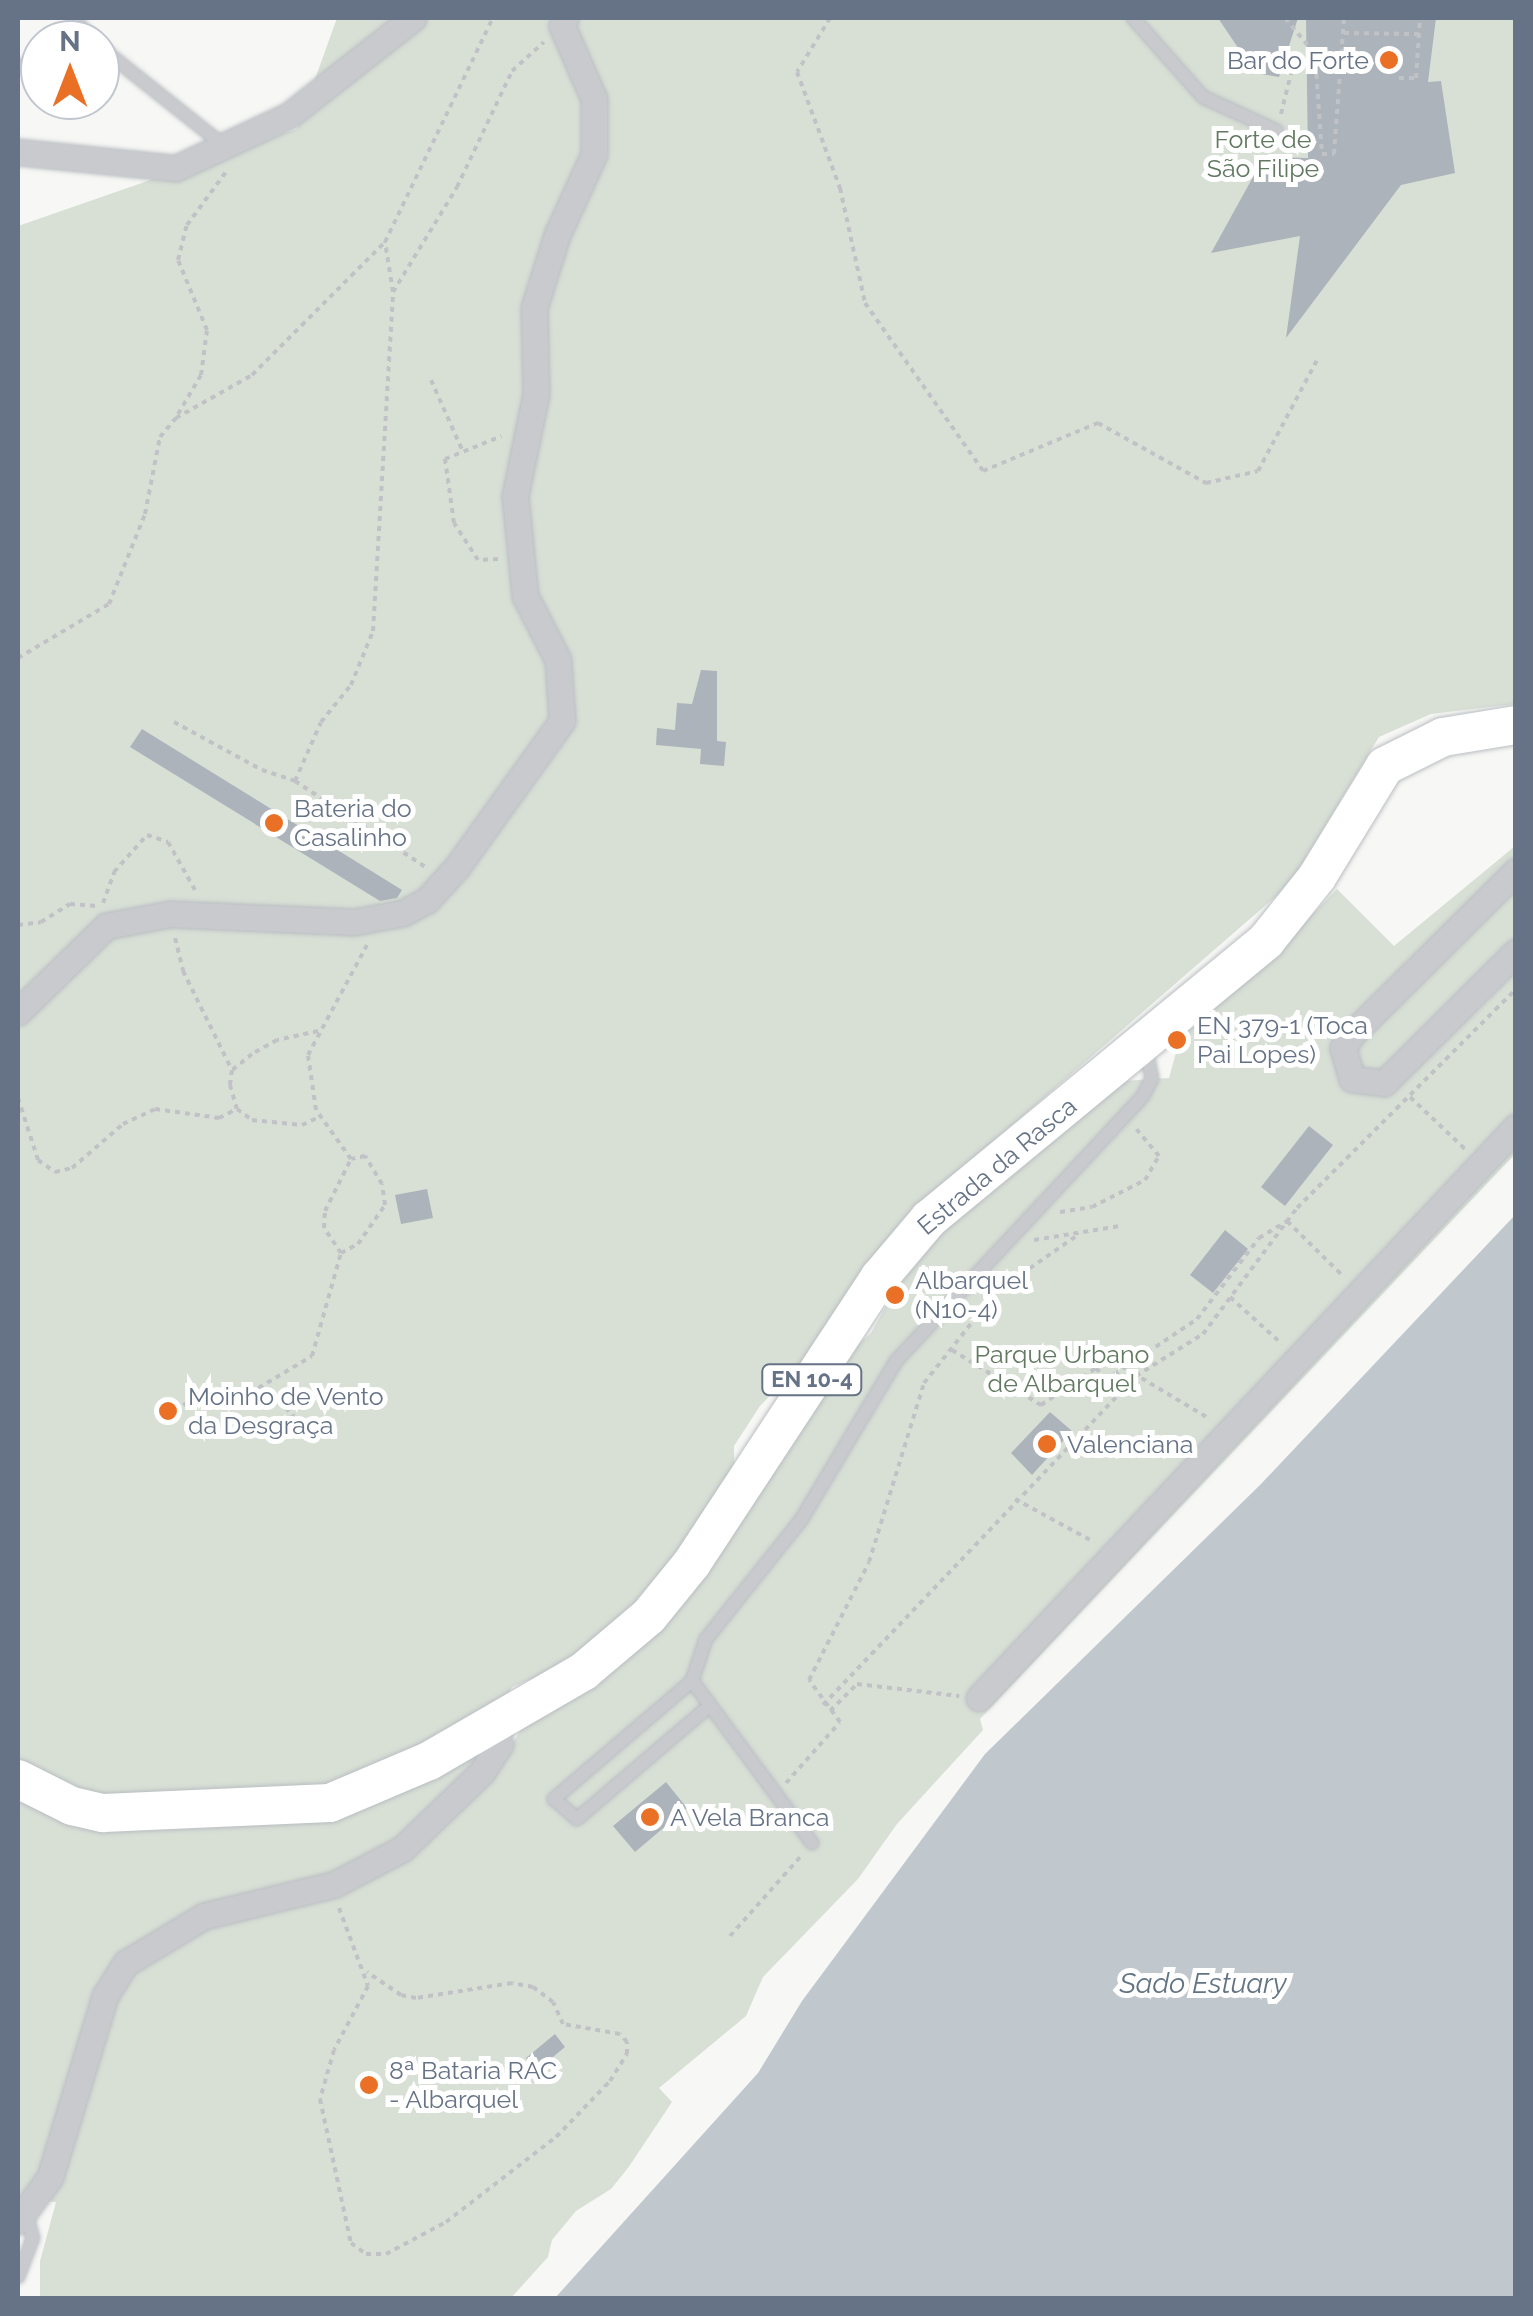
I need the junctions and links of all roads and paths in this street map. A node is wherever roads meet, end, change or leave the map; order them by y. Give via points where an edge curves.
1 (413, 18) edge
2 (493, 18) edge
3 (830, 18) edge
4 (1133, 18) edge
5 (1285, 18) edge
6 (1344, 18) edge
7 (1420, 18) edge
8 (564, 22) edge
9 (1343, 32) junction
10 (1419, 34) junction
11 (120, 63) edge
12 (1293, 65) dead end
13 (1399, 78) dead end
14 (1277, 131) joint
15 (255, 132) junction
16 (222, 144) junction
17 (18, 152) edge
18 (385, 242) junction
19 (393, 292) junction
20 (1318, 358) dead end
21 (431, 380) dead end
22 (176, 418) junction
23 (530, 424) junction
24 (463, 452) junction
25 (519, 558) junction
26 (18, 658) edge
27 (174, 722) dead end
28 (1516, 725) edge
29 (296, 781) junction
30 (430, 871) dead end
31 (1516, 872) edge
32 (204, 913) junction
33 (170, 914) junction
34 (104, 916) junction
35 (382, 918) junction
36 (18, 925) edge
37 (1516, 952) edge
38 (1516, 990) edge
39 (18, 1012) edge
40 (318, 1031) junction
41 (1144, 1044) junction
42 (232, 1070) junction
43 (1410, 1097) junction
44 (18, 1098) edge
45 (236, 1109) junction
46 (1124, 1115) junction
47 (321, 1116) junction
48 (1516, 1127) edge
49 (351, 1158) junction
50 (1481, 1164) junction
51 (1026, 1218) junction
52 (1287, 1221) junction
53 (1120, 1226) dead end
54 (1075, 1237) junction
55 (1004, 1242) junction
56 (342, 1253) junction
57 (1361, 1294) junction
58 (1230, 1297) junction
59 (952, 1350) junction
60 (1298, 1358) junction
61 (1136, 1376) junction
62 (1106, 1380) junction
63 (250, 1393) junction
64 (183, 1404) dead end
65 (263, 1428) dead end
66 (1231, 1431) junction
67 (1015, 1500) junction
68 (1119, 1554) junction
69 (692, 1681) junction
70 (978, 1698) joint
71 (823, 1705) junction
72 (707, 1708) junction
73 (829, 1712) junction
74 (495, 1726) junction
75 (18, 1778) edge
76 (776, 1794) junction
77 (812, 1843) joint
78 (335, 1884) junction
79 (730, 1936) dead end
80 (367, 1972) junction
81 (22, 2217) edge
82 (18, 2277) edge

1 - 15 street via 330,89
2 - 18 path
3 - 20 path via 797,72 840,188 864,303 982,471 1098,423 1206,484 1258,470
4 - 14 lane via 1203,97
5 - 9 path via 1316,54 1322,154 1334,154
6 - 9 path
7 - 10 path
8 - 19 path via 512,71 457,187
8 - 23 street via 594,98 594,154 557,235 534,308
9 - 10 path
10 - 13 path via 1416,78
11 - 16 lane
12 - 14 path
15 - 16 street
15 - 22 path via 187,225 178,260 208,330 201,374
16 - 17 street via 176,168
18 - 19 path
18 - 22 path via 252,374
19 - 29 path via 373,631 352,685 321,722
21 - 24 path
22 - 26 path via 160,437 145,514 108,604
23 - 24 path
23 - 25 street via 514,496
24 - 25 path via 445,459 454,523 478,560
25 - 35 street via 525,596 558,660 562,721 426,900
27 - 29 path
28 - 41 main road, Estrada da Rasca / EN 10-4 via 1443,736 1385,766 1288,917
29 - 30 path
31 - 37 street via 1352,1034 1343,1048 1352,1079 1384,1083
32 - 33 street
32 - 34 path via 168,842 158,835 134,845
32 - 35 street
33 - 34 street
33 - 42 path via 183,971
34 - 36 path via 70,904 41,922
34 - 39 street
35 - 40 path
38 - 43 path
40 - 42 path via 277,1040
40 - 47 path via 308,1056
41 - 46 lane via 1152,1078
41 - 74 main road, Estrada da Rasca / EN 10-4 via 910,1240 710,1538 648,1616 584,1671
42 - 45 path
43 - 50 path
43 - 52 path
44 - 45 path via 21,1125 38,1160 55,1172 72,1168 123,1124 155,1109 219,1118
45 - 47 path via 266,1124 302,1125
46 - 51 lane
46 - 51 path via 1159,1156 1145,1180 1092,1207
47 - 49 path
48 - 50 street
49 - 56 path via 325,1211 324,1228
49 - 56 path via 366,1156 382,1184 384,1205 358,1244
50 - 57 street
51 - 55 lane
52 - 57 path
52 - 58 path
52 - 62 path via 1259,1238 1197,1319
53 - 54 path
54 - 55 path
54 - 59 path via 997,1291
55 - 69 lane via 877,1386 801,1520 716,1623
56 - 63 path via 312,1356
57 - 60 street
58 - 60 path
58 - 61 path via 1203,1334
59 - 62 path via 1040,1405 1096,1368
59 - 71 path via 924,1383 869,1562 808,1680
60 - 66 street
61 - 62 path via 1112,1387
61 - 66 path
61 - 67 path
63 - 64 path via 226,1390
63 - 65 path via 252,1400 278,1402 294,1416
66 - 68 street
67 - 68 path
67 - 71 path
68 - 70 street
69 - 72 lane
69 - 72 lane via 554,1799 577,1820
70 - 73 path via 857,1684
71 - 73 path
72 - 76 lane
73 - 76 path via 840,1722
74 - 75 main road, EN 10-4 via 330,1803 104,1812 61,1802
74 - 78 street via 500,1744 488,1764 435,1821 402,1849
76 - 77 lane
77 - 79 path
78 - 80 path via 345,1934
78 - 81 street via 204,1916 126,1963 106,1996 50,2178
80 - 80 path via 362,2005 334,2050 320,2099 351,2243 366,2254 386,2254 446,2222 556,2137 610,2081 627,2042 620,2034 563,2024 553,2002 532,1987 416,1998
81 - 82 lane via 34,2238

